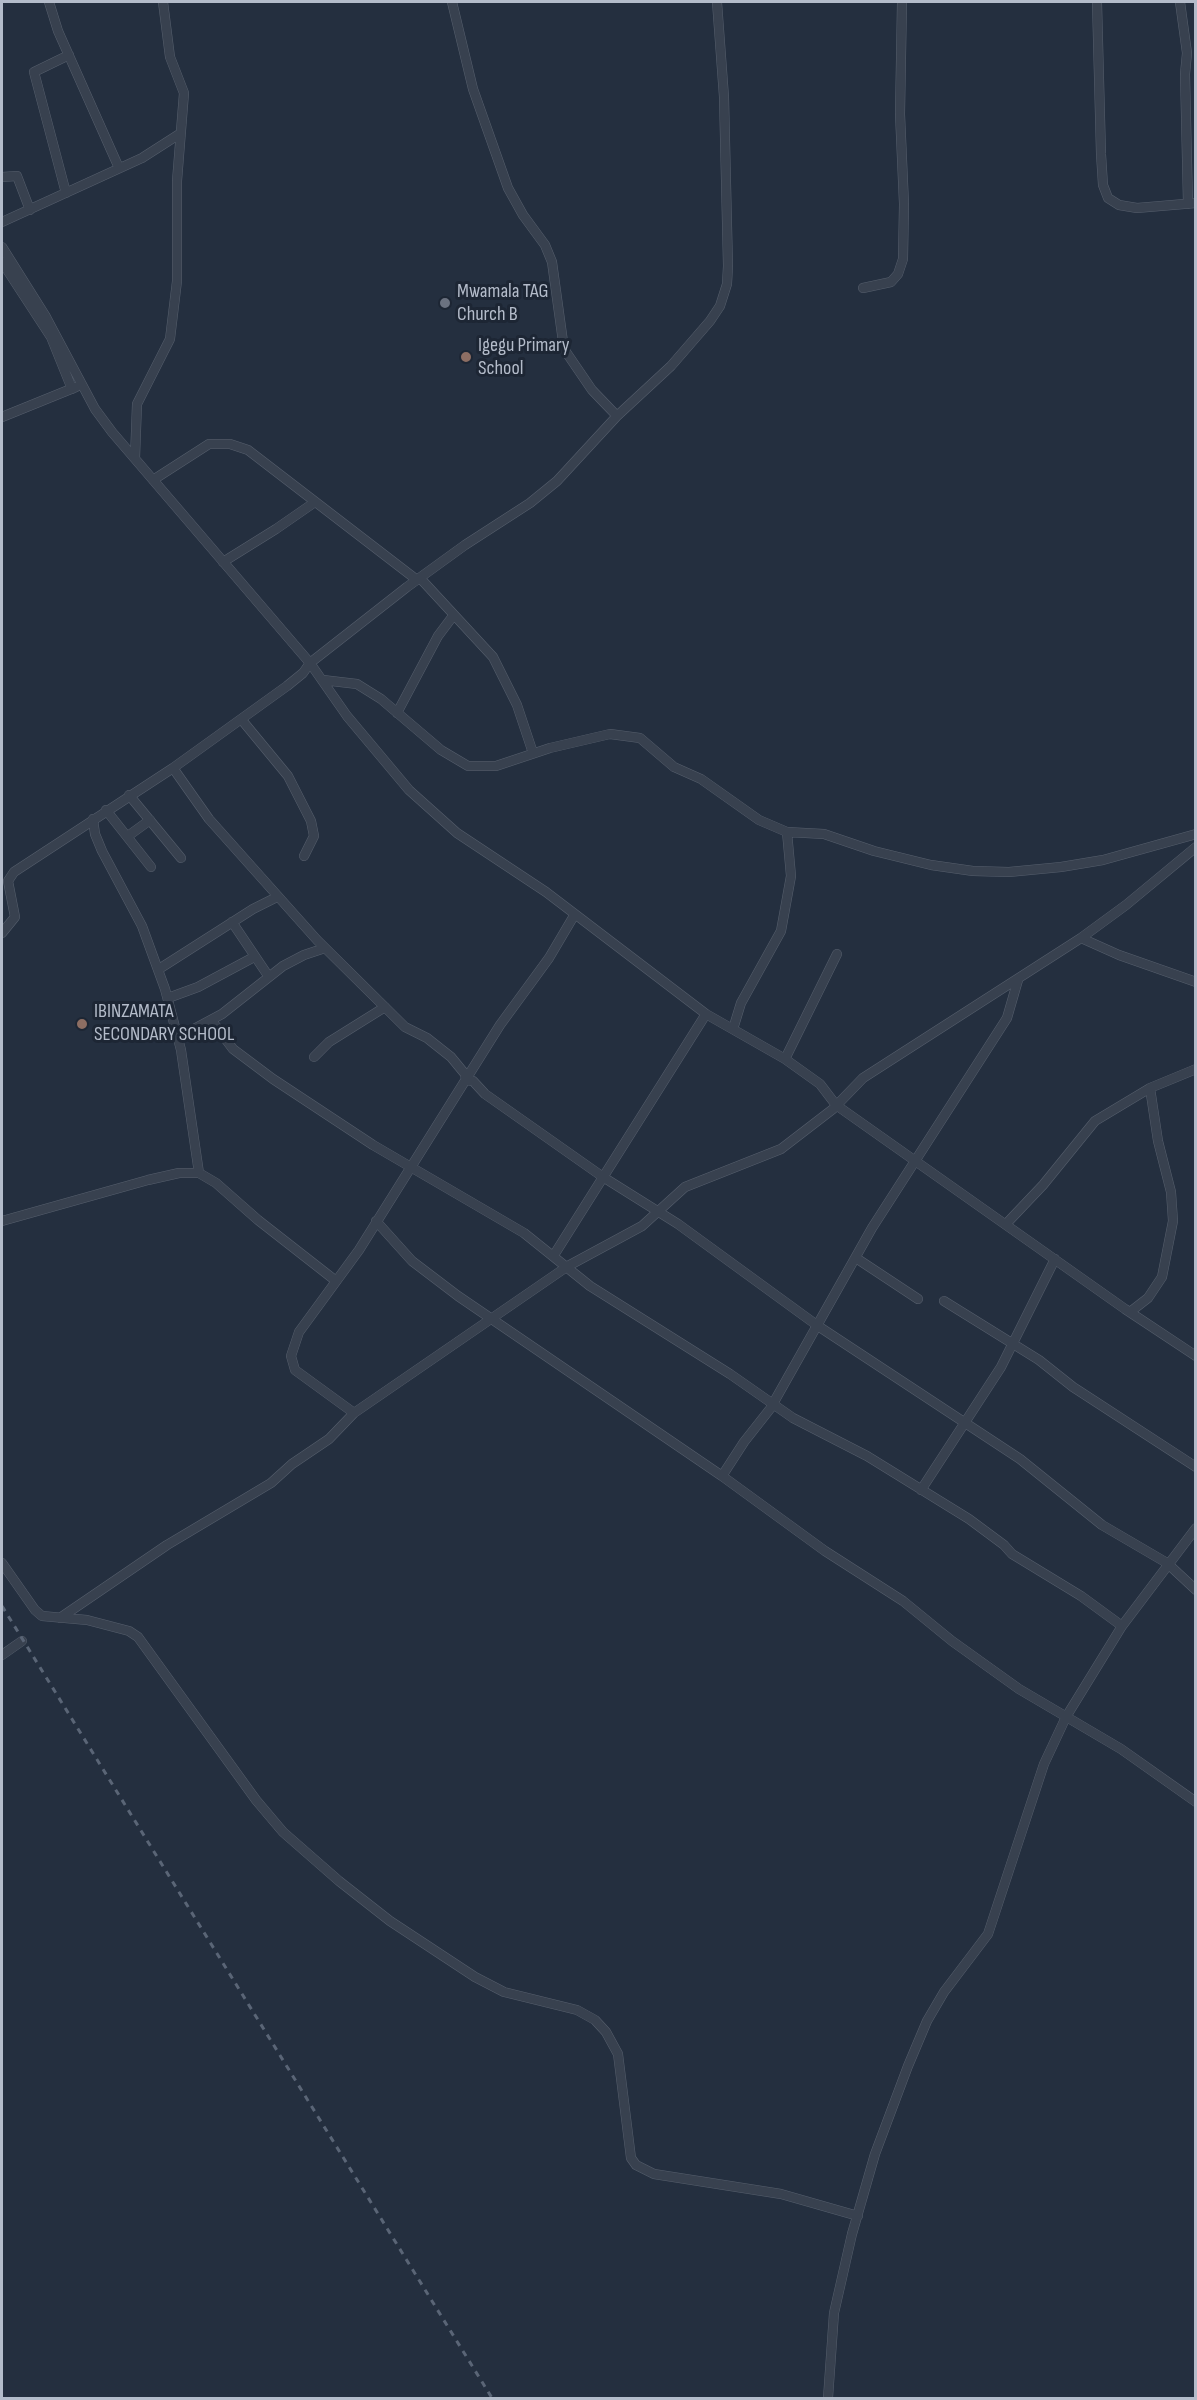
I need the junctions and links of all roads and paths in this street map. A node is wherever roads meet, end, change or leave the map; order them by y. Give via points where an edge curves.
1 (49, 2) edge
2 (163, 2) edge
3 (452, 2) edge
4 (717, 2) edge
5 (902, 2) edge
6 (1097, 2) edge
7 (1180, 2) edge
8 (69, 55) junction
9 (1185, 74) junction
10 (1196, 74) edge
11 (181, 133) junction
12 (119, 168) junction
13 (2, 177) edge
14 (66, 193) junction
15 (1192, 204) edge
16 (30, 210) junction
17 (2, 222) edge
18 (2, 247) edge
19 (2, 262) edge
20 (863, 288) dead end
21 (76, 387) junction
22 (4, 415) edge
23 (616, 416) junction
24 (135, 458) junction
25 (153, 480) junction
26 (315, 502) junction
27 (222, 562) junction
28 (418, 579) junction
29 (453, 616) junction
30 (310, 663) junction
31 (323, 680) junction
32 (397, 712) junction
33 (241, 718) junction
34 (533, 753) junction
35 (173, 768) junction
36 (129, 795) junction
37 (106, 810) junction
38 (93, 819) junction
39 (150, 820) junction
40 (787, 832) junction
41 (1196, 834) edge
42 (128, 836) junction
43 (1196, 847) edge
44 (304, 856) dead end
45 (181, 858) dead end
46 (150, 867) dead end
47 (5, 877) edge
48 (277, 897) junction
49 (575, 914) junction
50 (232, 922) junction
51 (2, 933) edge
52 (1082, 938) junction
53 (325, 948) junction
54 (837, 954) dead end
55 (254, 957) junction
56 (159, 969) junction
57 (268, 977) junction
58 (1018, 980) junction
59 (1196, 982) edge
60 (168, 998) junction
61 (385, 1007) junction
62 (706, 1014) junction
63 (212, 1021) junction
64 (733, 1029) junction
65 (179, 1037) junction
66 (314, 1057) dead end
67 (785, 1059) junction
68 (1196, 1069) edge
69 (466, 1080) junction
70 (1150, 1088) junction
71 (836, 1105) junction
72 (915, 1160) junction
73 (410, 1166) junction
74 (199, 1173) junction
75 (603, 1177) junction
76 (657, 1211) junction
77 (2, 1221) edge
78 (376, 1221) junction
79 (1006, 1224) junction
80 (554, 1255) junction
81 (856, 1258) junction
82 (1055, 1259) junction
83 (568, 1266) junction
84 (336, 1281) junction
85 (918, 1299) dead end
86 (944, 1301) dead end
87 (1130, 1312) junction
88 (493, 1319) junction
89 (818, 1326) junction
90 (1012, 1345) junction
91 (1196, 1356) edge
92 (773, 1403) junction
93 (354, 1413) junction
94 (965, 1421) junction
95 (1196, 1467) edge
96 (722, 1476) junction
97 (921, 1490) junction
98 (1196, 1528) edge
99 (2, 1563) edge
100 (1167, 1563) junction
101 (1196, 1590) edge
102 (60, 1618) junction
103 (1122, 1626) junction
104 (22, 1641) dead end
105 (2, 1655) edge
106 (1066, 1717) junction
107 (1196, 1802) edge
108 (858, 2216) junction
109 (828, 2398) edge

1 - 8 street
2 - 11 street via 170,57 184,93
3 - 23 street via 473,89 508,188 552,262 564,349 592,390
4 - 23 street via 725,125 727,284 720,306 689,346
5 - 20 street via 903,259 891,282
6 - 15 street via 1101,154 1108,198 1119,205 1137,208
7 - 9 street via 1187,53
8 - 12 street
8 - 14 street via 34,72
9 - 10 street
9 - 15 street
11 - 12 street
11 - 24 street via 174,316 166,350 137,404
12 - 14 street
13 - 16 street via 17,176
14 - 16 street
16 - 17 street
18 - 21 street via 46,317
19 - 21 street via 51,337
21 - 22 street
21 - 24 street
23 - 28 street via 538,497
24 - 25 street
25 - 26 street via 205,446 230,444 248,450
25 - 27 street
26 - 27 street
26 - 28 street
27 - 30 street
28 - 29 street
28 - 30 street
29 - 32 street
29 - 34 street via 493,657 517,705
30 - 31 street
30 - 33 street via 287,686
31 - 32 street via 357,684
31 - 49 street via 368,743 409,790 457,833
32 - 34 street via 441,750 468,766 496,766
33 - 35 street
33 - 44 street via 288,776 311,821 314,837
34 - 40 street via 610,734 640,738 674,767 701,779 759,820
35 - 36 street
35 - 48 street via 209,819
36 - 37 street
36 - 39 street
37 - 38 street
37 - 42 street
38 - 47 street
38 - 56 street via 102,851 142,926
39 - 42 street
39 - 45 street
40 - 41 street via 833,836 874,851 973,872 1009,872 1103,860
40 - 64 street via 791,876 781,931 741,1003
42 - 46 street
43 - 52 street
47 - 51 street via 15,917
48 - 50 street
48 - 53 street
49 - 62 street
49 - 69 street
50 - 55 street
50 - 56 street
52 - 58 street
52 - 59 street
53 - 57 street via 304,955
53 - 61 street
54 - 67 street
55 - 57 street
55 - 60 street
56 - 60 street
57 - 63 street
58 - 71 street via 894,1056 863,1078
58 - 72 street via 1006,1018
60 - 65 street
61 - 66 street via 329,1042
61 - 69 street via 405,1027 451,1057
62 - 64 street
62 - 75 street
63 - 65 street
63 - 73 street via 243,1058
64 - 67 street
65 - 74 street
67 - 71 street via 820,1084
68 - 70 street
69 - 73 street
69 - 75 street via 473,1081 493,1100
70 - 79 street via 1095,1121
70 - 87 street via 1173,1221 1162,1277 1148,1298
71 - 72 street
71 - 76 street via 781,1149 685,1187
72 - 79 street
72 - 81 street
73 - 78 street
73 - 80 street
74 - 77 street via 148,1179
74 - 84 street
75 - 76 street
75 - 80 street
76 - 83 street via 642,1226
76 - 89 street
78 - 84 street
78 - 88 street via 412,1261
79 - 82 street
80 - 83 street
81 - 85 street
81 - 89 street
82 - 87 street
82 - 90 street
83 - 88 street
83 - 92 street via 590,1286
84 - 93 street via 299,1332 291,1356 295,1370
86 - 90 street
87 - 91 street
88 - 93 street
88 - 96 street
89 - 92 street
89 - 94 street
90 - 94 street
90 - 95 street
92 - 96 street
92 - 97 street
93 - 102 street via 329,1440 271,1483 167,1545
94 - 97 street
94 - 100 street via 1102,1525
96 - 106 street via 825,1551 903,1601 977,1660
97 - 103 street
98 - 100 street
99 - 102 street via 35,1610 45,1617
100 - 101 street
100 - 103 street
102 - 108 street via 87,1620 138,1637 256,1800 284,1832 390,1921 504,1992 577,2010 595,2020 618,2054 631,2158 644,2171 781,2194
103 - 106 street
104 - 105 street
106 - 107 street via 1121,1749
106 - 108 street via 1044,1764 988,1934 955,1975 927,2021 890,2114
108 - 109 street via 834,2313

